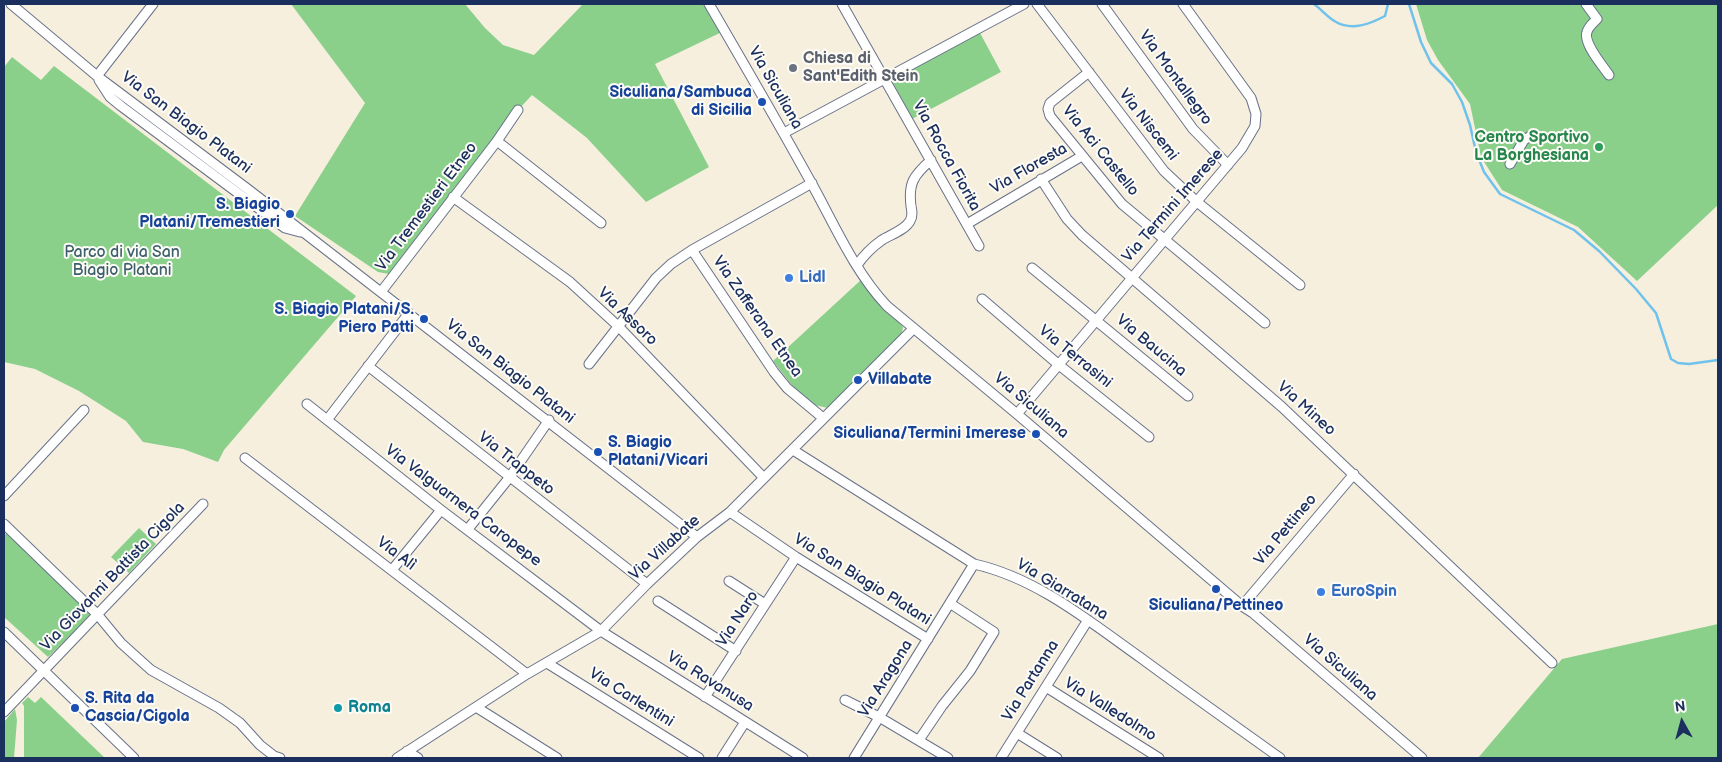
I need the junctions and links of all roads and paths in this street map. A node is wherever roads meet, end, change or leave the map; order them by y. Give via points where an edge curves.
1 (11, 4) edge
2 (153, 4) edge
3 (709, 4) edge
4 (842, 4) edge
5 (1024, 4) edge
6 (1038, 4) edge
7 (1102, 4) edge
8 (1182, 4) edge
9 (1586, 4) edge
10 (1089, 72) junction
11 (1609, 75) dead end
12 (97, 76) junction
13 (885, 77) junction
14 (121, 93) junction
15 (115, 101) junction
16 (518, 110) dead end
17 (784, 133) junction
18 (1534, 134) dead end
19 (497, 141) junction
20 (1082, 156) junction
21 (931, 160) junction
22 (1510, 164) dead end
23 (1228, 165) junction
24 (1041, 179) junction
25 (812, 183) junction
26 (453, 197) junction
27 (1198, 202) junction
28 (601, 222) dead end
29 (967, 224) junction
30 (303, 232) junction
31 (1163, 240) junction
32 (979, 246) dead end
33 (692, 250) junction
34 (857, 265) junction
35 (1032, 268) dead end
36 (1130, 278) junction
37 (1300, 285) dead end
38 (381, 292) junction
39 (982, 299) dead end
40 (409, 313) junction
41 (1096, 319) junction
42 (1265, 323) dead end
43 (618, 326) junction
44 (913, 329) junction
45 (589, 364) dead end
46 (1059, 365) junction
47 (368, 366) junction
48 (1188, 396) dead end
49 (307, 404) dead end
50 (84, 410) dead end
51 (1017, 414) junction
52 (823, 418) junction
53 (327, 420) junction
54 (549, 420) junction
55 (1150, 437) dead end
56 (793, 450) junction
57 (245, 458) dead end
58 (1354, 474) junction
59 (509, 478) junction
60 (764, 478) junction
61 (4, 496) edge
62 (203, 504) dead end
63 (441, 510) junction
64 (730, 512) junction
65 (4, 524) edge
66 (468, 529) junction
67 (697, 537) junction
68 (796, 557) junction
69 (974, 564) junction
70 (392, 570) junction
71 (729, 581) dead end
72 (647, 584) junction
73 (658, 601) dead end
74 (765, 604) junction
75 (951, 604) junction
76 (1242, 606) junction
77 (97, 614) junction
78 (1088, 620) junction
79 (601, 631) junction
80 (4, 632) edge
81 (928, 639) junction
82 (736, 651) junction
83 (547, 662) junction
84 (1552, 663) dead end
85 (44, 671) junction
86 (528, 674) junction
87 (1046, 687) junction
88 (706, 697) junction
89 (845, 700) dead end
90 (476, 707) junction
91 (4, 712) edge
92 (879, 718) junction
93 (745, 722) junction
94 (1017, 732) junction
95 (919, 740) junction
96 (406, 751) junction
97 (1417, 757) edge
98 (134, 758) edge
99 (280, 758) edge
100 (397, 758) edge
101 (418, 758) edge
102 (557, 758) edge
103 (698, 758) edge
104 (722, 758) edge
105 (803, 758) edge
106 (854, 758) edge
107 (948, 758) edge
108 (1001, 758) edge
109 (1057, 758) edge
110 (1159, 758) edge
111 (1280, 758) edge

1 - 12 street, Via San Biagio Platani
2 - 12 street
3 - 17 street, Via Siculiana
4 - 13 street, Via Rocca Fiorita
5 - 13 street
6 - 10 street, Via Niscemi
7 - 23 street, Via Montallegro via 1196,133
8 - 23 street, Via Termini Imerese via 1255,108 1254,130
9 - 11 street via 1597,19 1589,27 1586,39
10 - 20 street, Via Aci Castello via 1052,102 1048,109
10 - 27 street, Via Niscemi via 1162,168
12 - 14 street, Via San Biagio Platani
12 - 15 street, Via San Biagio Platani
13 - 17 street
13 - 21 street, Via Rocca Fiorita
14 - 15 street
14 - 30 street, Via San Biagio Platani
15 - 30 street, Via San Biagio Platani via 285,228
16 - 19 street, Via Tremestieri Etneo
17 - 25 street, Via Siculiana
18 - 22 street via 1524,140
19 - 26 street, Via Tremestieri Etneo
19 - 28 street, Via Tremestieri Etneo
20 - 24 street, Via Floresta
20 - 31 street, Via Aci Castello via 1122,204
21 - 29 street, Via Rocca Fiorita
21 - 34 street via 912,181 911,220 875,245
23 - 27 street, Via Termini Imerese
24 - 29 street, Via Floresta
24 - 36 street, Via Mineo via 1074,227
25 - 33 street
25 - 34 street, Via Siculiana
26 - 38 street, Via Tremestieri Etneo
26 - 43 street, Via Assoro via 570,282
27 - 31 street, Via Termini Imerese
27 - 37 street, Via Niscemi
29 - 32 street, Via Rocca Fiorita
30 - 38 street, Via San Biagio Platani
31 - 36 street, Via Termini Imerese
31 - 42 street, Via Aci Castello
33 - 43 street via 656,278
33 - 52 street, Via Zafferana Etnea via 774,372 787,388
34 - 44 street, Via Siculiana via 884,302
35 - 41 street, Via Baucina
36 - 41 street, Via Termini Imerese
36 - 58 street, Via Mineo via 1282,407
38 - 40 street, Via San Biagio Platani
39 - 46 street, Via Terrasini
40 - 47 street
40 - 54 street, Via San Biagio Platani
41 - 46 street, Via Termini Imerese
41 - 48 street, Via Baucina
43 - 45 street
43 - 60 street, Via Assoro
44 - 51 street, Via Siculiana
44 - 52 street, Via Villabate
46 - 51 street, Via Termini Imerese
46 - 55 street, Via Terrasini
47 - 53 street
47 - 59 street, Via Trappeto
49 - 53 street, Via Valguarnera Caropepe
50 - 61 street
51 - 76 street, Via Siculiana
52 - 56 street, Via Villabate
53 - 63 street, Via Valguarnera Caropepe
54 - 59 street
54 - 67 street, Via San Biagio Platani
56 - 60 street, Via Villabate
56 - 69 street, Via Giarratana
57 - 70 street, Via Alì
58 - 76 street, Via Pettineo
58 - 84 street, Via Mineo
59 - 66 street
59 - 72 street, Via Trappeto
60 - 64 street, Via Villabate
62 - 77 street, Via Giovanni Battista Cigola
63 - 66 street, Via Valguarnera Caropepe
63 - 70 street
64 - 67 street, Via Villabate
64 - 68 street, Via San Biagio Platani
65 - 77 street
66 - 79 street, Via Valguarnera Caropepe
67 - 72 street, Via Villabate
68 - 74 street, Via Naro
68 - 81 street, Via San Biagio Platani
69 - 75 street, Via Aragona
69 - 78 street, Via Giarratana via 1030,585
70 - 86 street, Via Alì
71 - 74 street
72 - 79 street, Via Villabate
73 - 82 street
74 - 82 street, Via Naro
75 - 81 street, Via Aragona
75 - 95 street via 994,632 970,671
76 - 97 street, Via Siculiana
77 - 85 street, Via Giovanni Battista Cigola
77 - 99 street via 120,643 151,670 219,708 240,723 260,745
78 - 87 street, Via Partanna
78 - 111 street, Via Giarratana
79 - 83 street, Via Villabate
79 - 88 street, Via Ravanusa
80 - 85 street
81 - 92 street, Via Aragona
82 - 88 street, Via Naro
83 - 86 street, Via Villabate
83 - 103 street, Via Carlentini
85 - 91 street, Via Giovanni Battista Cigola
85 - 98 street
86 - 90 street, Via Villabate
87 - 94 street, Via Partanna
87 - 110 street, Via Valledolmo
88 - 93 street, Via Ravanusa
89 - 92 street
90 - 96 street, Via Villabate
90 - 102 street
92 - 95 street
92 - 106 street, Via Aragona
93 - 104 street
93 - 105 street, Via Ravanusa
94 - 108 street, Via Partanna
94 - 109 street
95 - 107 street
96 - 100 street, Via Villabate
96 - 101 street

